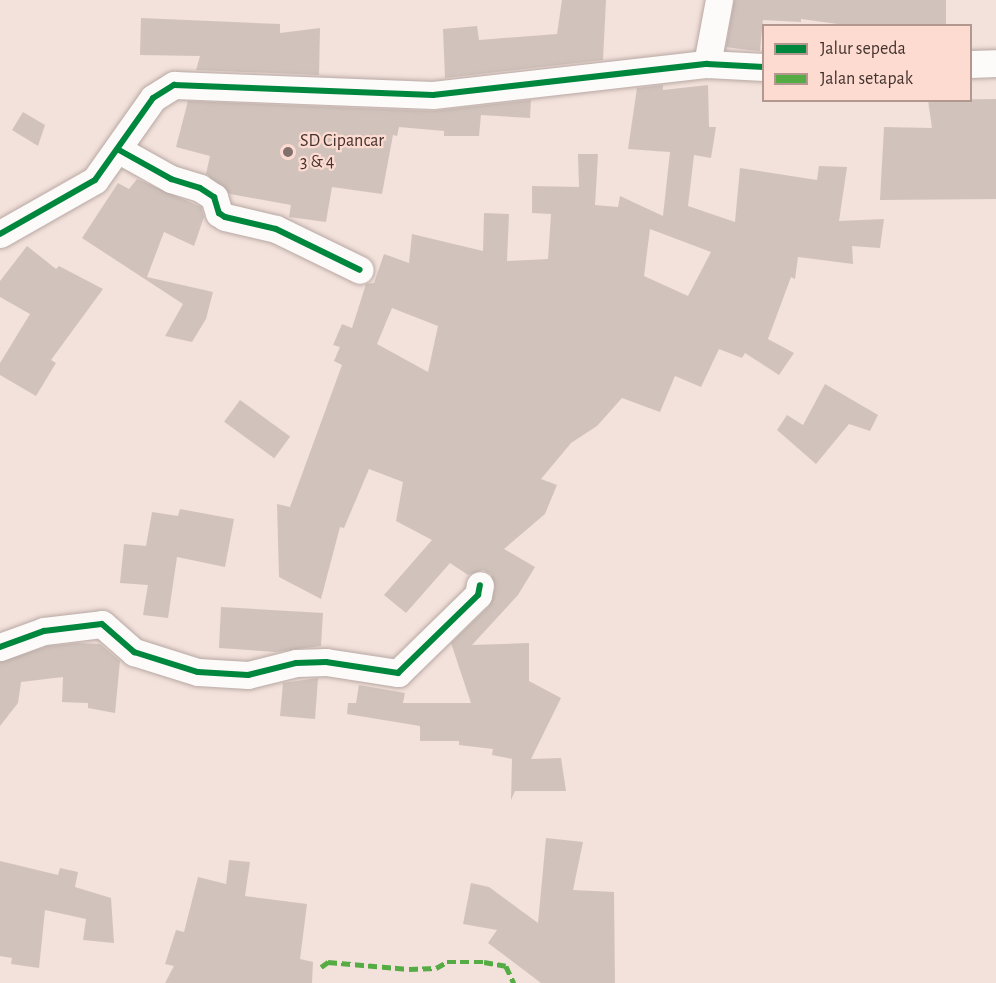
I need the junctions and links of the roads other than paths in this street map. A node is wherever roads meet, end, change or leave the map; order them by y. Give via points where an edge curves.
1 (718, 0) edge
2 (996, 63) edge
3 (707, 64) junction
4 (972, 64) edge
5 (762, 67) edge
6 (119, 150) junction
7 (0, 234) edge
8 (360, 270) dead end
9 (480, 585) dead end
10 (0, 647) edge

1 - 3 street
2 - 4 street
3 - 5 street
3 - 6 street via 433,95 174,85 153,99
6 - 7 street via 95,180
6 - 8 street via 171,179 200,188 214,197 219,213 225,217 276,229
9 - 10 street via 478,595 398,673 326,662 297,663 248,675 198,672 134,652 102,624 53,629

